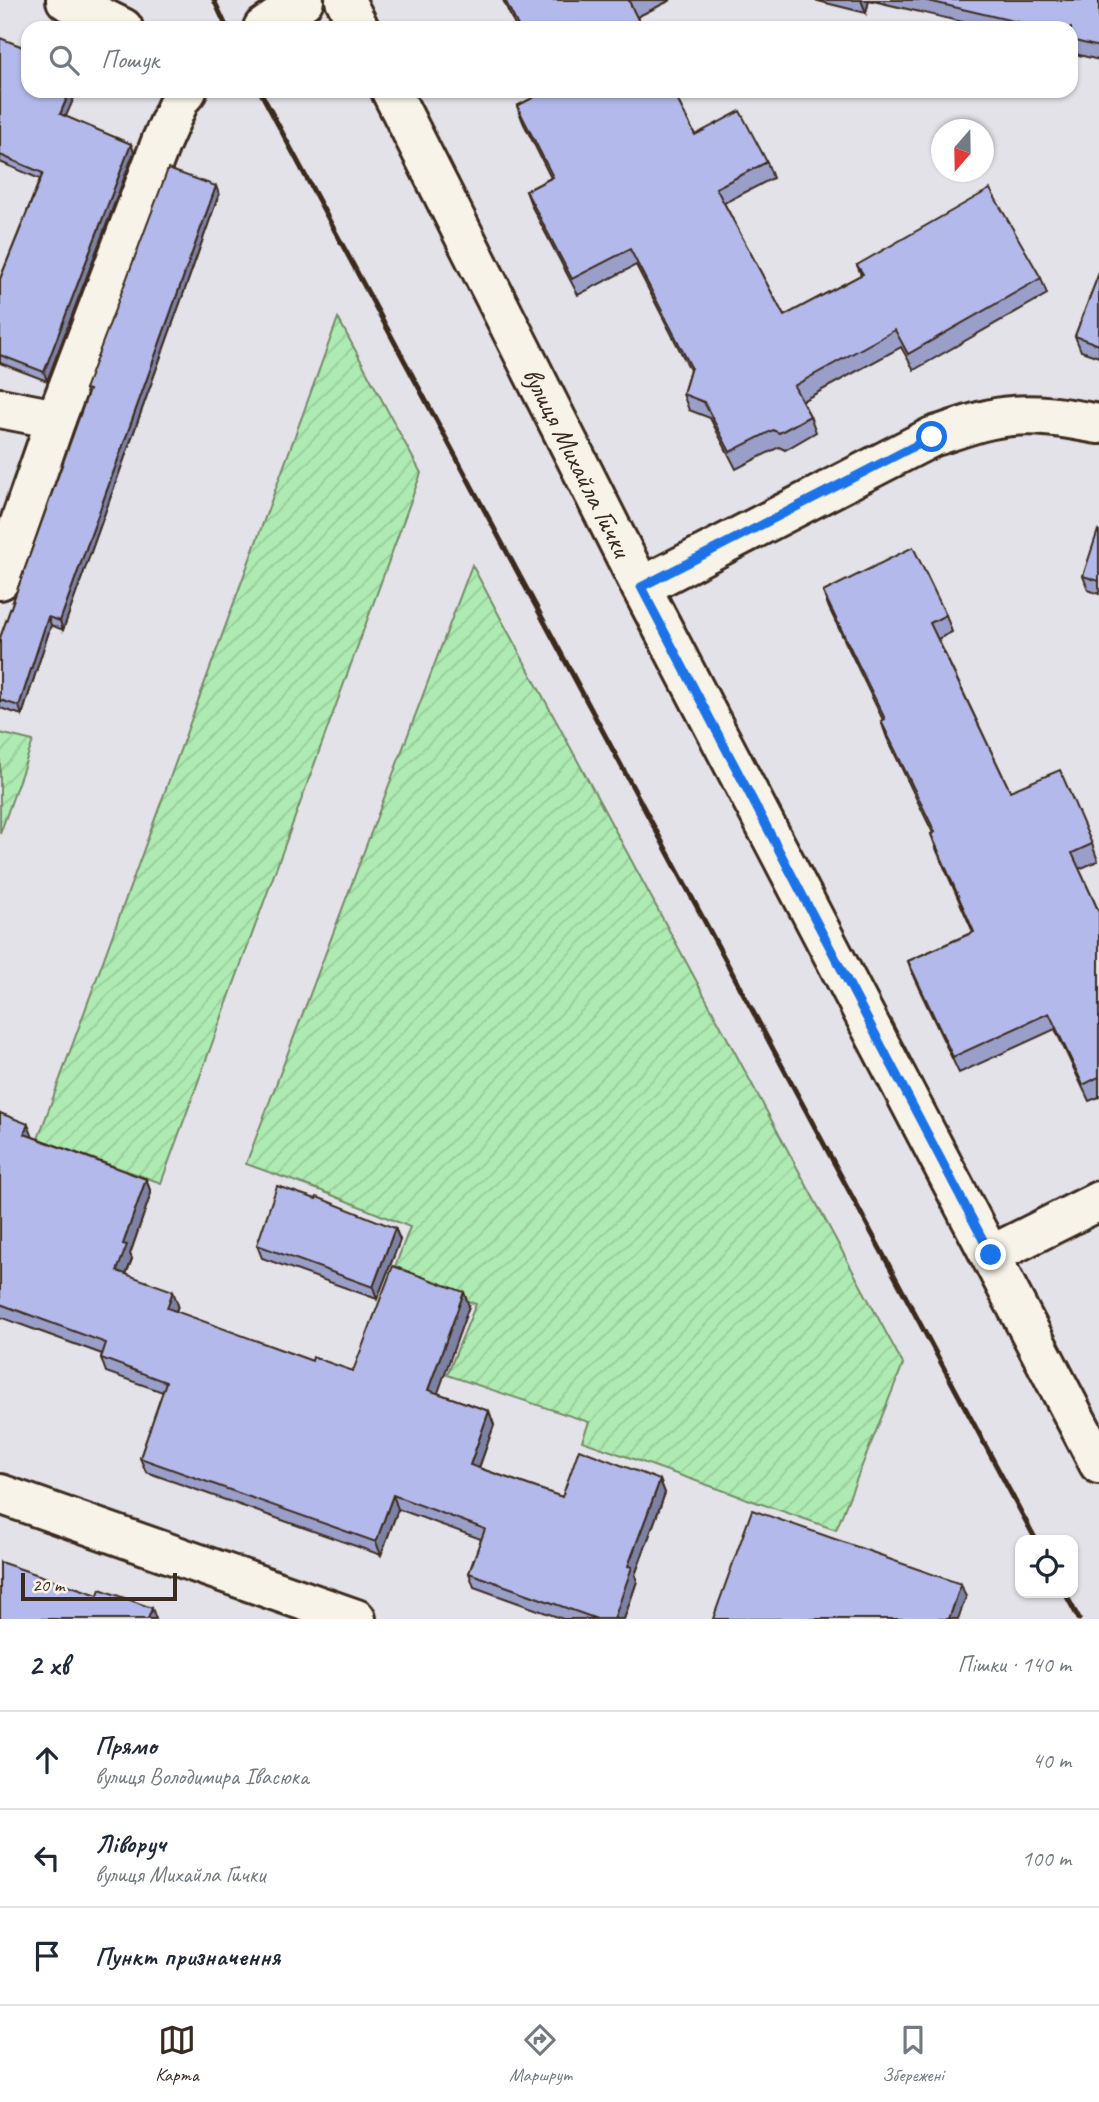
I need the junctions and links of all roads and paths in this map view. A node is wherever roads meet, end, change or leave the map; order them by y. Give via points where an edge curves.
1 (66, 0) edge
2 (304, 0) edge
3 (345, 0) edge
4 (109, 21) edge
5 (273, 21) edge
6 (356, 21) edge
7 (181, 98) edge
8 (395, 98) edge
9 (0, 408) edge
10 (56, 419) junction
11 (1099, 424) edge
12 (0, 580) edge
13 (641, 587) junction
14 (1099, 1201) edge
15 (991, 1255) junction
16 (1099, 1464) edge
17 (0, 1494) edge
18 (356, 1619) edge

1 - 4 main road
2 - 5 main road
3 - 6 main road
7 - 10 main road
8 - 13 main road, вулиця Михайла Гички
9 - 10 main road
10 - 12 main road
11 - 13 main road via 1057,416 1012,416 932,437
13 - 15 main road, вулиця Михайла Гички
14 - 15 main road
15 - 16 main road, вулиця Михайла Гички
17 - 18 main road

